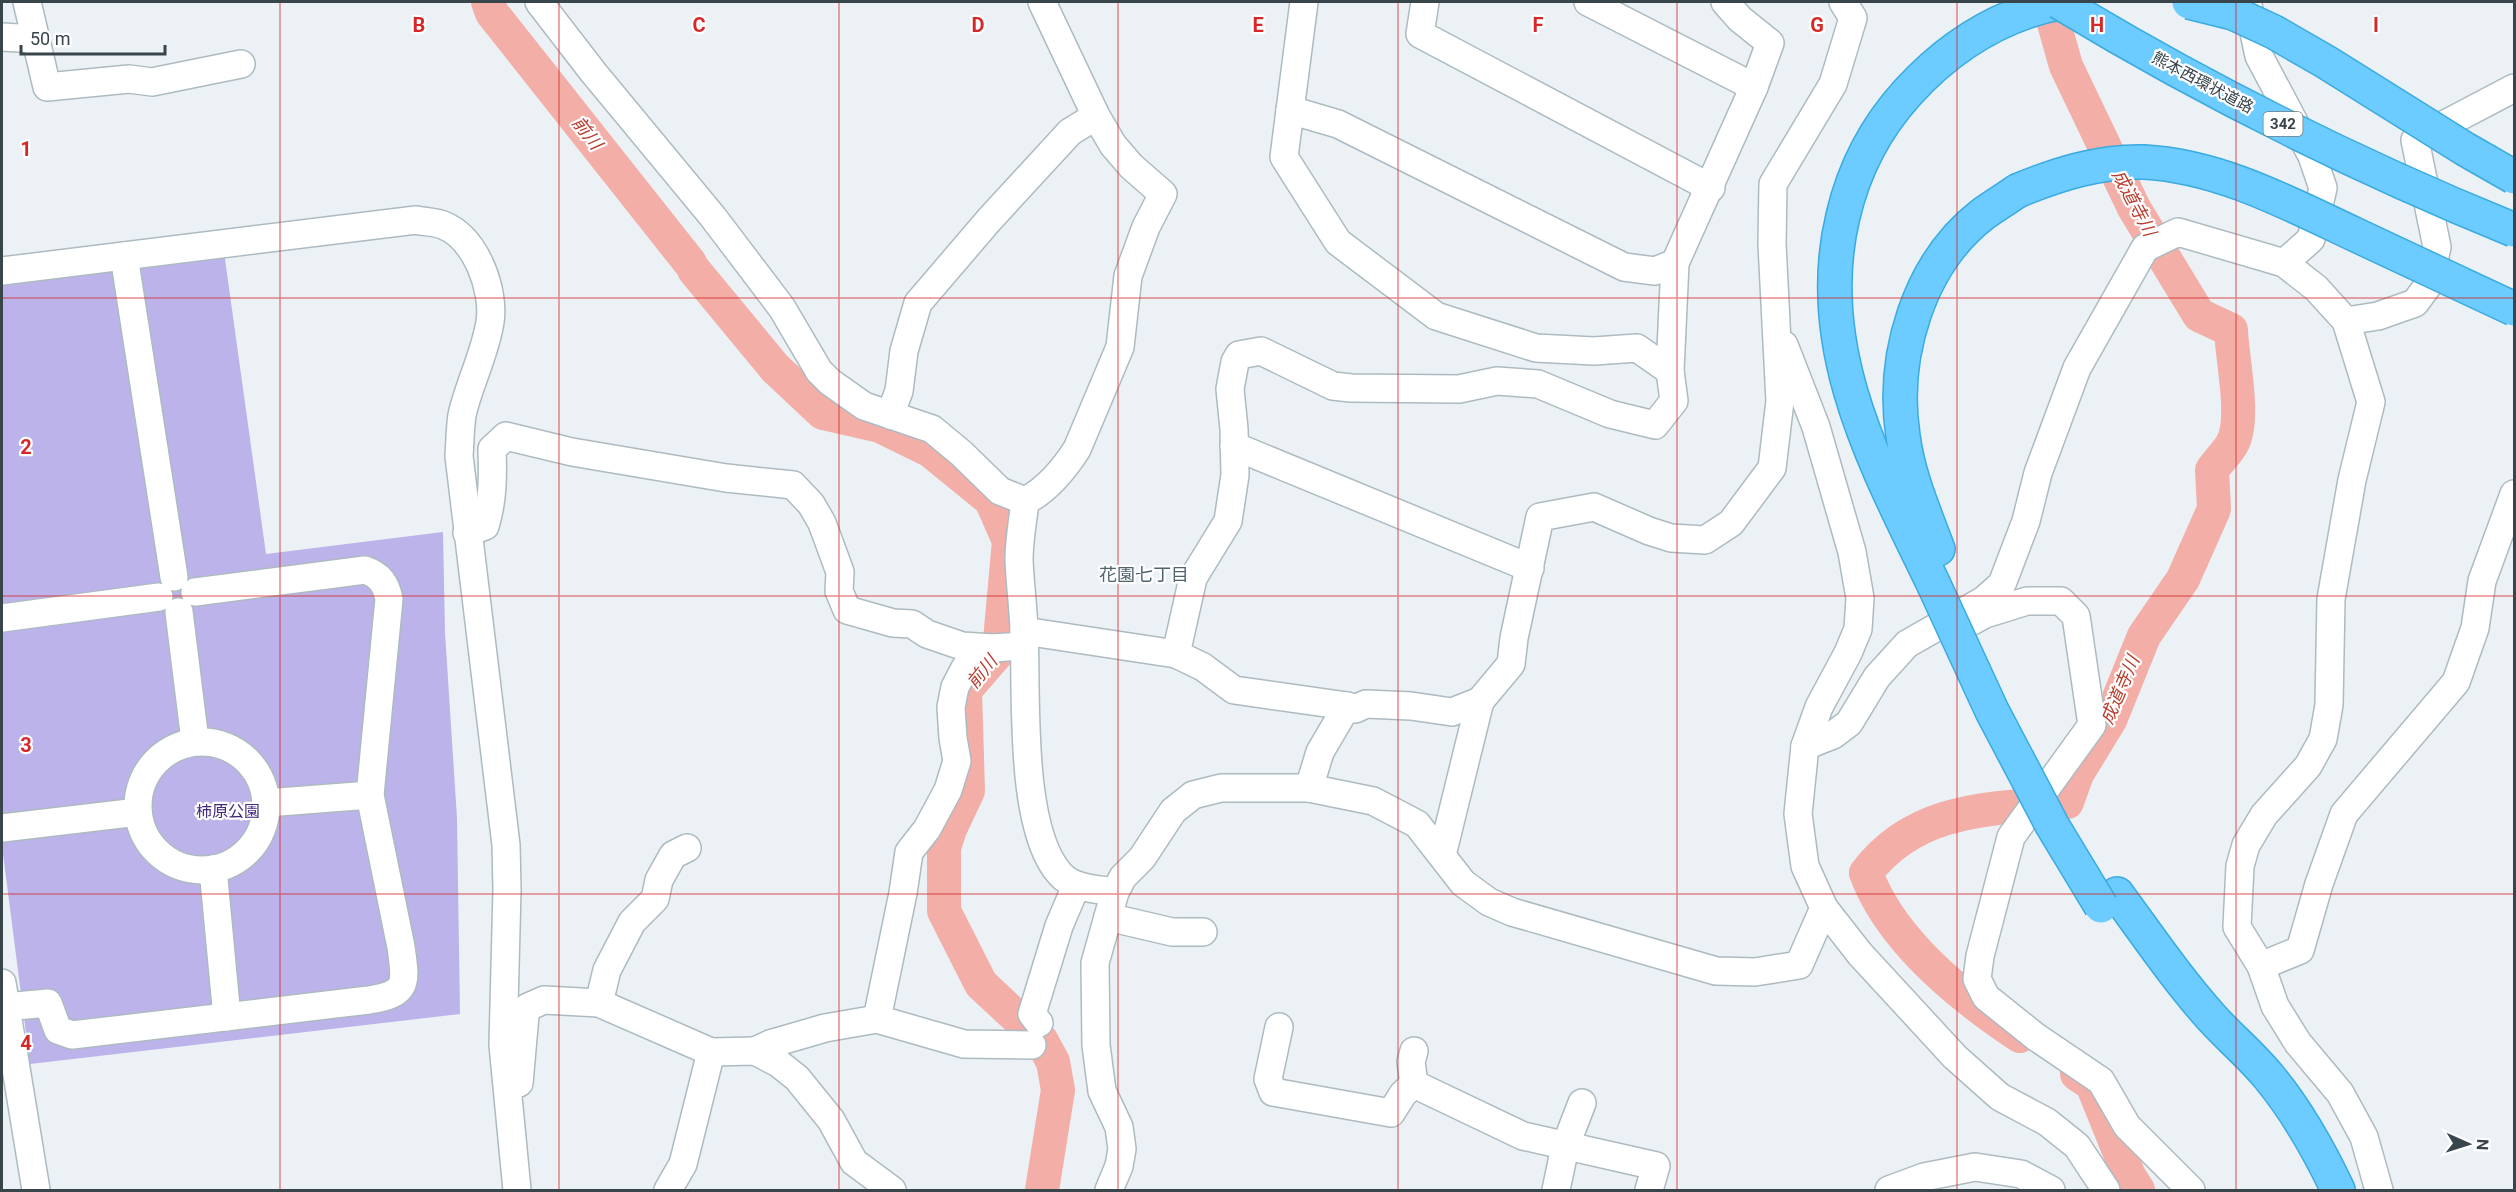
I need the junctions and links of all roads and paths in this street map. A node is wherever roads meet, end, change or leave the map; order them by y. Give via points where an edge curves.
1 (27, 2) edge
2 (540, 2) edge
3 (1042, 2) edge
4 (1304, 2) edge
5 (1425, 2) edge
6 (1588, 2) edge
7 (1843, 2) edge
8 (2060, 2) edge
9 (2189, 2) edge
10 (2247, 2) edge
11 (1740, 7) edge
12 (2, 37) edge
13 (36, 39) junction
14 (241, 64) dead end
15 (1754, 87) junction
16 (2514, 88) edge
17 (1290, 110) junction
18 (1096, 116) junction
19 (2514, 177) edge
20 (1711, 188) junction
21 (2514, 230) edge
22 (124, 256) junction
23 (2284, 262) junction
24 (1675, 263) junction
25 (2, 271) edge
26 (2514, 309) edge
27 (2346, 321) junction
28 (1776, 323) junction
29 (1670, 371) junction
30 (890, 415) junction
31 (1234, 446) junction
32 (2514, 494) edge
33 (1025, 501) junction
34 (467, 533) junction
35 (1530, 568) junction
36 (1941, 580) junction
37 (177, 594) junction
38 (2, 618) edge
39 (1012, 643) junction
40 (1907, 644) junction
41 (1176, 654) junction
42 (1480, 701) junction
43 (1347, 706) junction
44 (195, 741) junction
45 (1805, 746) junction
46 (1309, 788) junction
47 (370, 795) junction
48 (266, 803) junction
49 (138, 812) junction
50 (2, 828) edge
51 (687, 848) dead end
52 (1442, 855) junction
53 (213, 869) junction
54 (1076, 886) junction
55 (2109, 900) junction
56 (1112, 904) junction
57 (1824, 908) junction
58 (1203, 932) dead end
59 (2261, 966) junction
60 (2, 990) edge
61 (599, 1003) junction
62 (227, 1017) junction
63 (877, 1019) junction
64 (1279, 1027) dead end
65 (755, 1051) junction
66 (1414, 1051) dead end
67 (711, 1052) junction
68 (7, 1057) edge
69 (1414, 1084) junction
70 (1582, 1103) dead end
71 (510, 1106) junction
72 (1565, 1147) junction
73 (36, 1191) edge
74 (518, 1191) edge
75 (668, 1191) edge
76 (892, 1191) edge
77 (1109, 1191) edge
78 (1556, 1191) edge
79 (1649, 1191) edge
80 (1889, 1191) edge
81 (2051, 1191) edge
82 (2106, 1191) edge
83 (2191, 1191) edge
84 (2315, 1191) edge
85 (2338, 1191) edge
86 (2379, 1191) edge

1 - 13 street
2 - 30 street via 713,217 775,299 819,370 864,406
3 - 18 street
4 - 17 street
5 - 20 street via 1420,34
6 - 15 street
7 - 28 street via 1853,18 1833,84 1773,184
8 - 21 highway, 熊本西環状道路 / 342, bridge via 2124,41 2334,150
8 - 36 highway via 2000,22 1955,48 1923,75 1892,110 1866,150 1849,192 1837,241 1833,294 1851,395 1872,454
9 - 19 highway, bridge via 2233,13 2274,32
10 - 23 street via 2259,56 2312,156 2323,188 2311,239
11 - 15 street via 1770,43
12 - 13 street
13 - 14 street via 47,87 129,79 152,82
15 - 20 street
16 - 27 street via 2415,140 2437,247 2429,284 2415,303 2378,316
17 - 24 street via 1338,124 1624,267 1655,271
17 - 29 street via 1284,157 1338,242 1436,316 1536,348 1638,348
18 - 30 street via 1070,132 918,303
18 - 33 street via 1113,146 1163,194 1128,276 1120,347 1077,449 1068,464
20 - 24 street
22 - 25 street
22 - 34 street via 416,220 444,225 461,238 480,266 491,299 490,323 462,415 459,456
22 - 37 street
23 - 27 street via 2316,288
23 - 40 street via 2178,232 2145,248 2077,368 2002,584 1984,600
24 - 29 street
26 - 36 highway, bridge via 2279,199 2187,169 2145,162 2102,165 2059,173 2017,191 1982,214 1954,242 1933,272 1915,311 1904,352 1900,394 1903,436
27 - 59 street via 2371,402 2352,480 2331,599 2329,705 2323,739 2308,766 2264,815 2246,845 2240,866 2237,927
28 - 35 street via 1779,401 1772,468 1731,523 1705,540 1660,535 1594,507 1540,517
28 - 45 street via 1816,427 1852,552 1860,598 1858,629 1819,707
29 - 31 street via 1674,401 1655,425 1610,414 1538,384 1497,381 1459,389 1333,386 1261,351 1239,355 1235,362 1230,389
30 - 33 street via 932,429 1000,491
31 - 35 street
31 - 41 street via 1228,521 1193,578
32 - 59 street via 2482,581 2475,628 2456,682 2344,814 2300,950
33 - 39 street
34 - 39 street via 485,526 493,482 492,449 506,435 572,453 794,486 822,523 840,572 839,591 847,610 893,623 912,624 927,634 962,646
34 - 71 street via 506,845 503,1044
35 - 42 street via 1511,664
36 - 55 highway, bridge via 1992,711 2052,825
37 - 38 street
37 - 44 street
37 - 47 street via 365,570 380,577 389,599
39 - 41 street
39 - 54 street via 1040,840 1060,874
39 - 63 street via 965,668 955,687 951,707 957,761 948,790 909,852
40 - 45 street via 1877,677 1850,723
40 - 83 street via 1925,647 1985,614 2027,601 2061,601 2076,616 2092,724 2011,837 1977,979 1986,997 2036,1038 2102,1081 2127,1126
41 - 43 street via 1203,667 1234,690
42 - 43 street via 1452,712 1411,706
42 - 52 street
43 - 46 street via 1320,752
44 - 48 street via 216,742 252,764
44 - 49 street via 164,753 152,765 139,795
45 - 57 street via 1798,813 1805,866
46 - 52 street via 1373,801 1418,824
46 - 56 street via 1221,788 1193,795 1173,810 1142,858 1123,877
47 - 48 street
47 - 62 street via 401,947 402,986 384,998
48 - 53 street via 264,822 246,853
49 - 50 street
49 - 53 street via 155,850 192,869
51 - 61 street via 673,855 659,880 655,899 632,922 607,970
52 - 57 street via 1463,882 1489,902 1512,912 1716,971 1755,972 1799,965
53 - 62 street
54 - 56 street
54 - 63 street via 1059,926 1032,1014 1036,1034 964,1044
55 - 84 highway via 2153,981 2252,1090 2282,1131
55 - 85 highway via 2275,1085 2322,1155
56 - 58 street via 1172,932
56 - 77 street via 1095,963 1096,1045 1102,1091 1119,1127 1122,1149
57 - 82 street via 1860,954 1955,1056 2000,1097 2047,1122 2077,1146
59 - 86 street via 2274,1006 2298,1043 2340,1093 2364,1137
60 - 62 street via 48,1003 58,1030 72,1035
60 - 68 street
61 - 67 street
61 - 71 street via 544,1000 528,1007 519,1083
63 - 65 street via 825,1028
64 - 69 street via 1268,1079 1273,1092 1391,1113
65 - 67 street
65 - 76 street via 797,1077 831,1120 854,1162
66 - 69 street
67 - 75 street via 683,1164
68 - 73 street
69 - 72 street via 1523,1136
70 - 72 street
71 - 74 street
72 - 78 street
72 - 79 street via 1656,1166
80 - 81 street via 1924,1177 1975,1167 2021,1174

